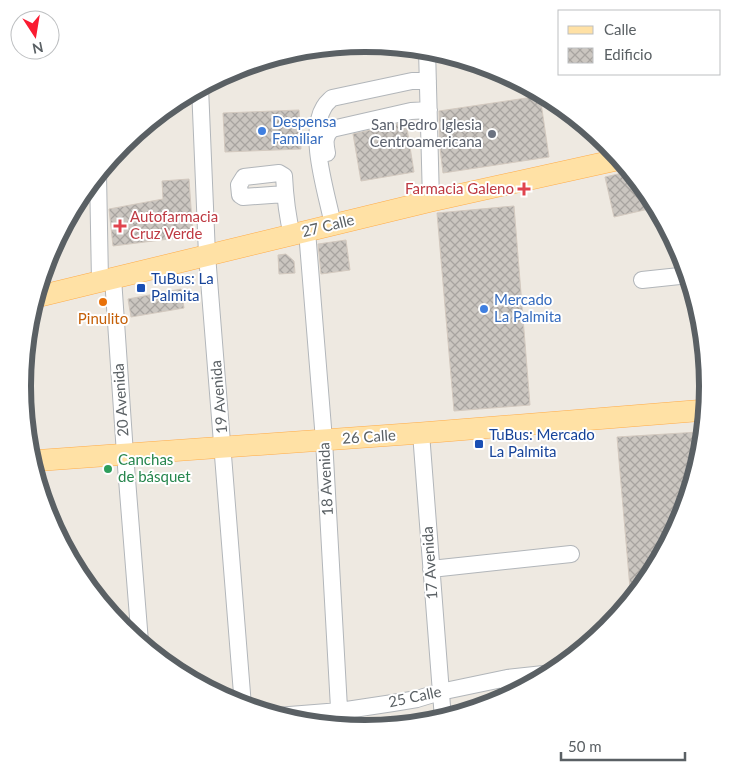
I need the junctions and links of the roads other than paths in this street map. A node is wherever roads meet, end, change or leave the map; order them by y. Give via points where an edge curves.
1 (427, 57) edge
2 (428, 81) junction
3 (200, 96) edge
4 (428, 110) junction
5 (612, 161) edge
6 (99, 185) edge
7 (285, 194) dead end
8 (431, 201) junction
9 (338, 223) junction
10 (300, 233) junction
11 (207, 255) junction
12 (681, 276) edge
13 (107, 280) junction
14 (642, 280) dead end
15 (44, 295) edge
16 (699, 411) edge
17 (421, 433) junction
18 (324, 440) junction
19 (224, 447) junction
20 (125, 454) junction
21 (40, 460) edge
22 (571, 554) dead end
23 (431, 569) junction
24 (139, 632) edge
25 (532, 675) edge
26 (508, 678) junction
27 (509, 688) edge
28 (440, 692) junction
29 (242, 697) edge
30 (442, 711) edge
31 (340, 719) edge

1 - 2 street
2 - 4 street
2 - 9 street via 412,81 332,98 324,106 316,136
3 - 11 street, 19 Avenida
4 - 8 street
4 - 9 street via 328,132 325,143
5 - 8 main road, 27 Calle
6 - 13 street, 20 Avenida
7 - 10 street, 18 Avenida via 287,213
8 - 9 main road, 27 Calle
9 - 10 main road, 27 Calle
10 - 11 main road, 27 Calle
10 - 18 street, 18 Avenida
11 - 13 main road, 27 Calle
11 - 19 street, 19 Avenida
12 - 14 street
13 - 15 main road, 27 Calle
13 - 20 street, 20 Avenida
16 - 17 main road, 26 Calle
17 - 18 main road, 26 Calle
17 - 23 street, 17 Avenida
18 - 19 main road, 26 Calle
18 - 31 street, 18 Avenida
19 - 20 main road, 26 Calle
19 - 29 street, 19 Avenida
20 - 21 main road, 26 Calle
20 - 24 street, 20 Avenida
22 - 23 street
23 - 28 street, 17 Avenida
25 - 26 street, 25 Calle
26 - 27 street
26 - 28 street, 25 Calle
28 - 30 street, 17 Avenida
28 - 31 street, 25 Calle

